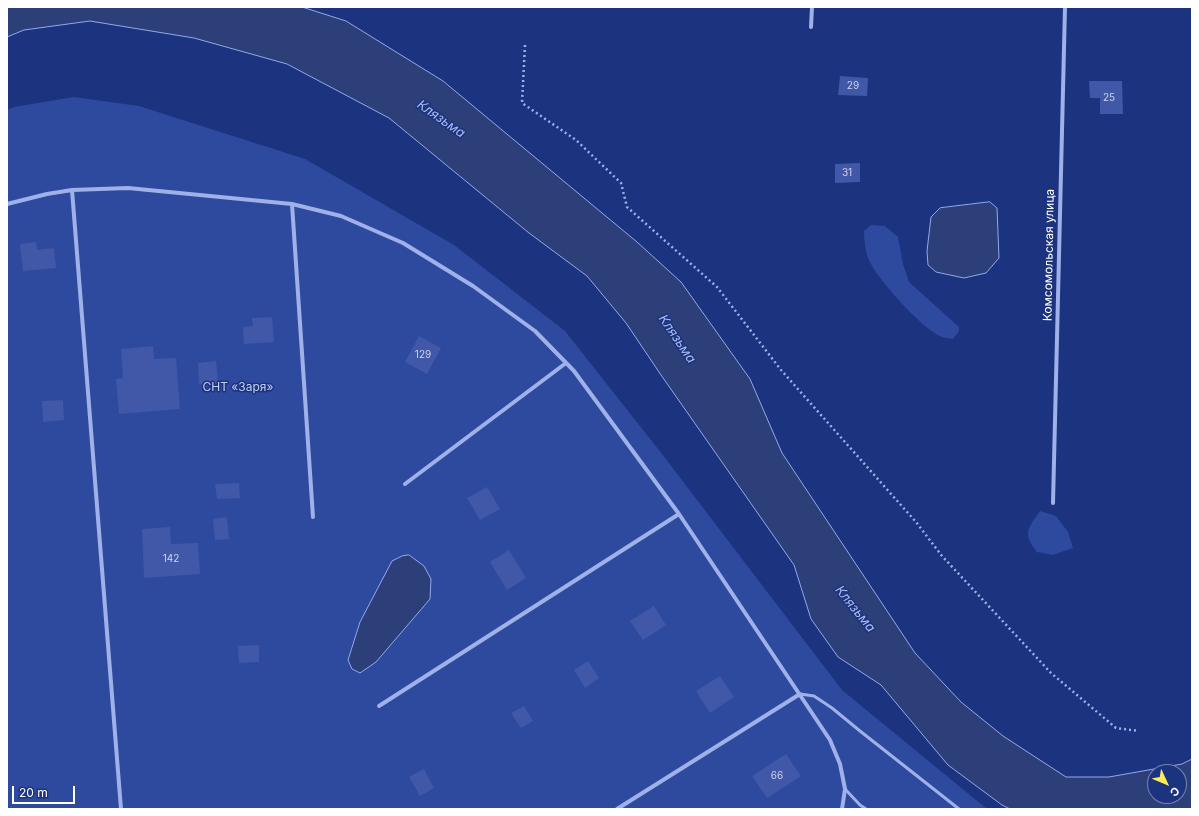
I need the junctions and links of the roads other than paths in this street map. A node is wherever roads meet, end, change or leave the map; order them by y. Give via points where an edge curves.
1 (812, 7) edge
2 (1065, 7) edge
3 (811, 27) dead end
4 (72, 190) junction
5 (7, 204) edge
6 (292, 204) junction
7 (566, 363) junction
8 (406, 484) dead end
9 (1053, 503) dead end
10 (679, 514) junction
11 (313, 517) dead end
12 (800, 694) junction
13 (379, 706) dead end
14 (845, 789) junction
15 (121, 809) edge
16 (617, 809) edge
17 (842, 809) edge
18 (866, 809) edge
19 (959, 809) edge

1 - 3 street
2 - 9 street, Комсомольская улица
4 - 5 street
4 - 6 street via 128,188
4 - 15 street
6 - 7 street via 341,216 403,243 473,286 535,331
6 - 11 street
7 - 8 street
7 - 10 street
10 - 12 street
10 - 13 street
12 - 14 street via 830,740 840,764
12 - 16 street
12 - 19 lane via 814,696 832,708
14 - 17 street
14 - 18 lane

